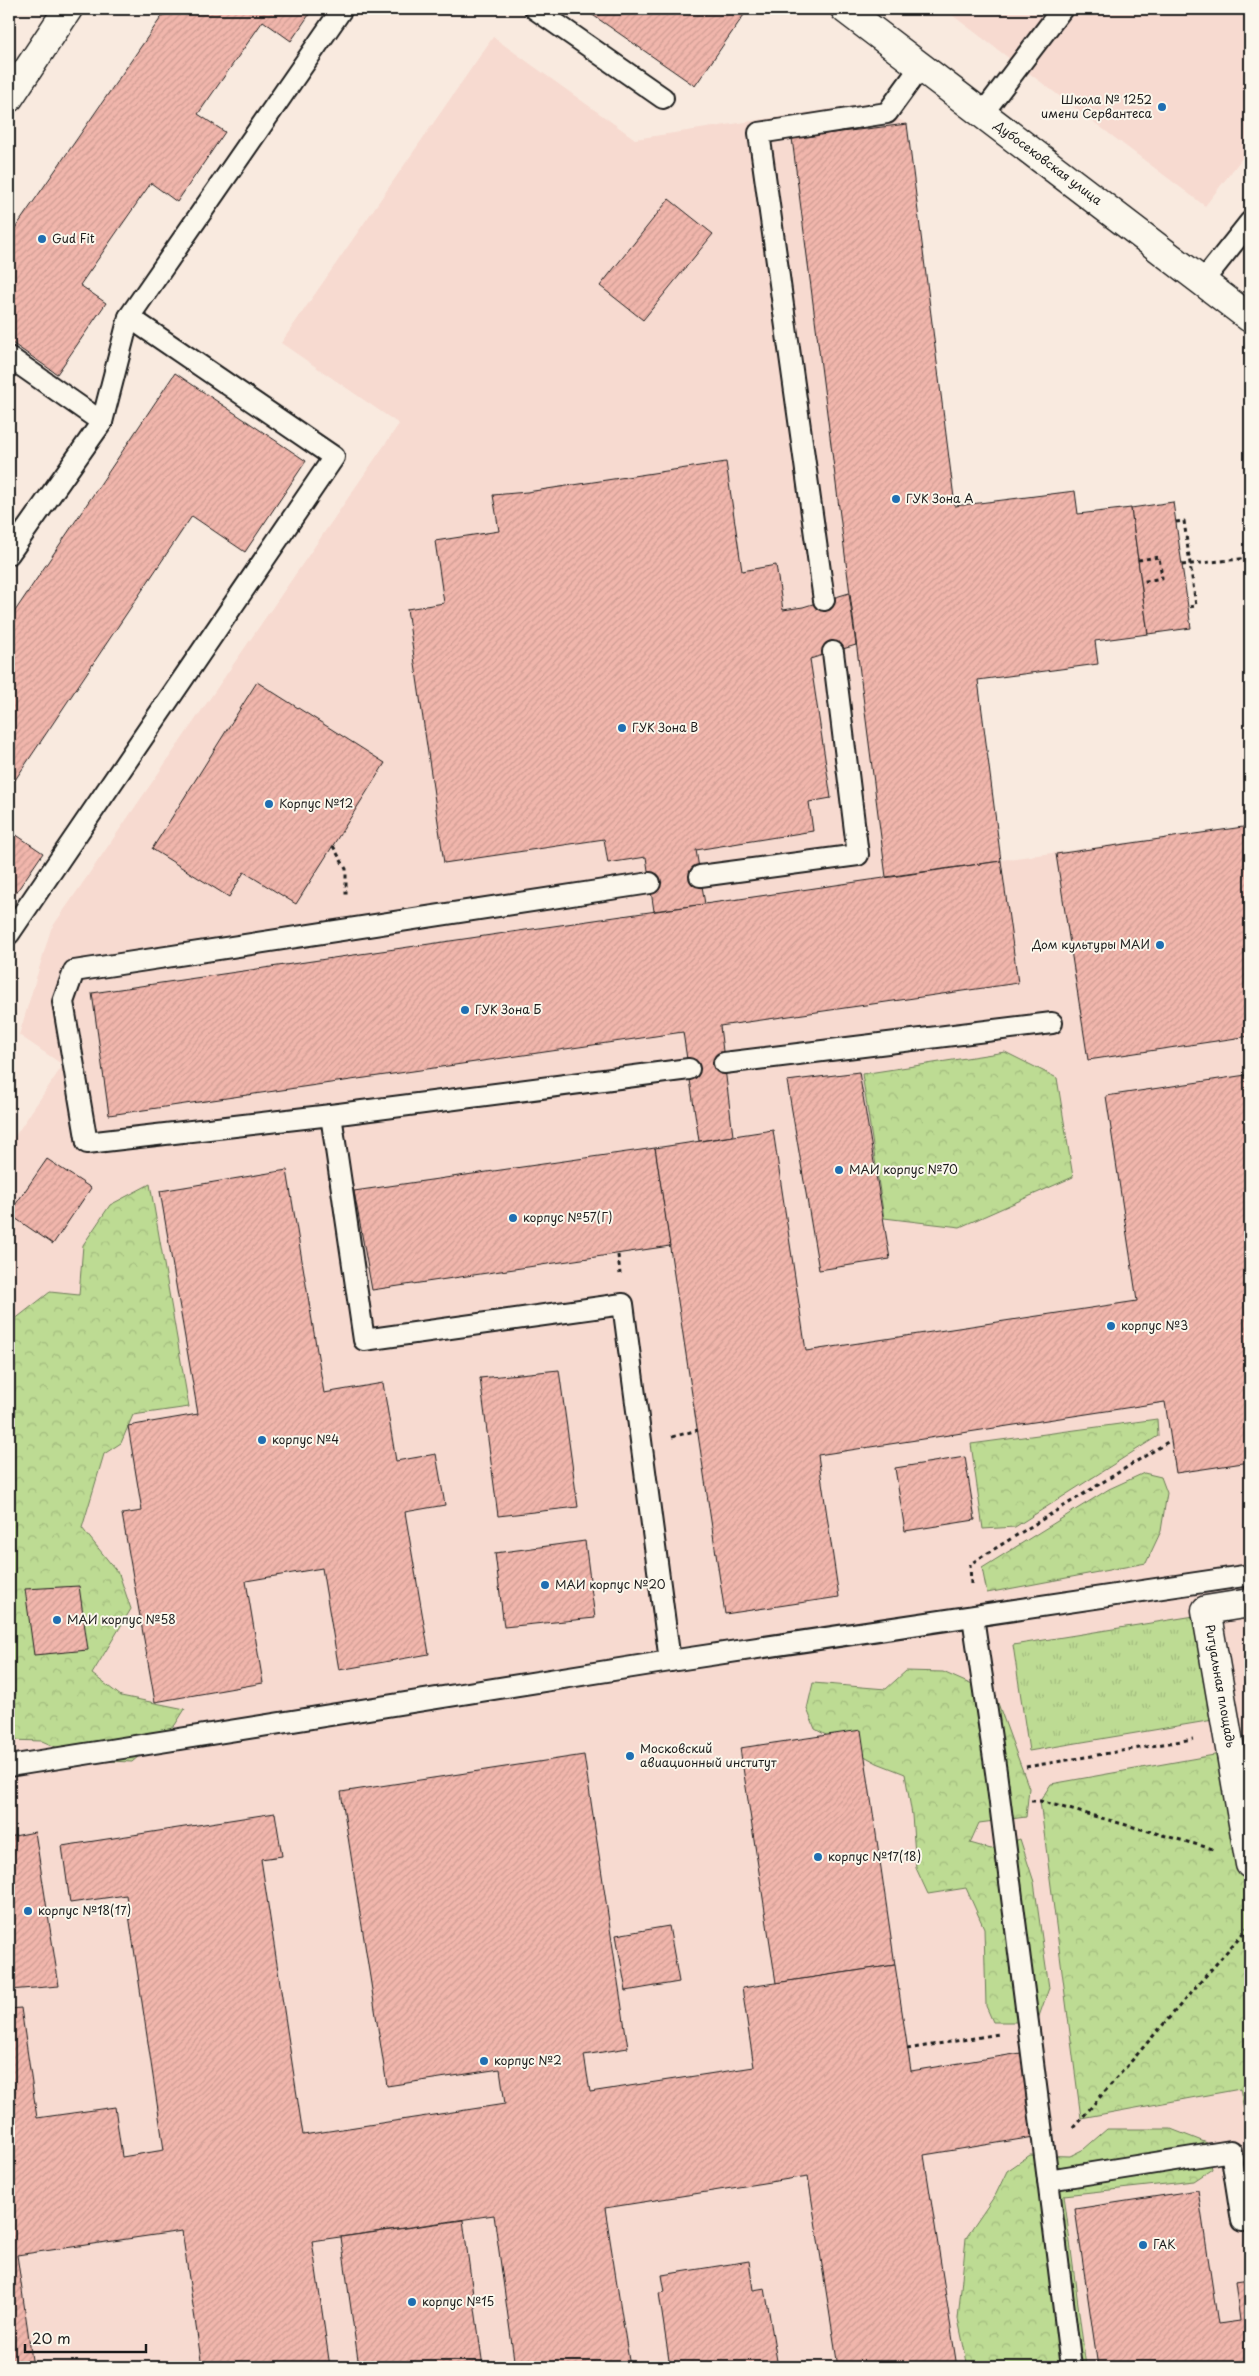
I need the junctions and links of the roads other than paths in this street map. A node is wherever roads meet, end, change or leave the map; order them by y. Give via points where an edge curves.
1 (68, 9) edge
2 (342, 9) edge
3 (536, 9) edge
4 (845, 9) edge
5 (1062, 9) edge
6 (921, 66) junction
7 (9, 98) edge
8 (663, 98) dead end
9 (983, 113) junction
10 (1250, 222) edge
11 (1203, 282) junction
12 (129, 317) junction
13 (1250, 318) edge
14 (9, 357) edge
15 (102, 422) junction
16 (9, 554) edge
17 (824, 600) dead end
18 (833, 652) dead end
19 (700, 876) dead end
20 (650, 883) dead end
21 (9, 934) edge
22 (1052, 1024) dead end
23 (724, 1063) dead end
24 (689, 1068) dead end
25 (330, 1115) junction
26 (1250, 1575) edge
27 (1250, 1602) edge
28 (973, 1617) junction
29 (670, 1661) junction
30 (9, 1766) edge
31 (1250, 1862) edge
32 (1048, 2180) junction
33 (1250, 2220) edge
34 (1071, 2367) edge

1 - 7 street
2 - 12 lane
3 - 8 lane
4 - 6 street, Дубосековская улица
5 - 9 lane
6 - 9 street, Дубосековская улица
6 - 17 lane via 887,113 759,133
9 - 11 street, Дубосековская улица
10 - 11 lane
11 - 13 street, Дубосековская улица
12 - 15 lane
12 - 21 lane via 334,457
14 - 15 lane
15 - 16 lane
18 - 19 lane via 858,855
20 - 25 lane via 74,971 64,1002 87,1143
22 - 23 lane
24 - 25 lane
25 - 29 lane via 364,1340 622,1304
26 - 28 lane
27 - 31 street, Ритуальная площадь via 1206,1610
28 - 29 lane
28 - 32 lane via 1000,1800
29 - 30 lane
32 - 33 lane via 1231,2151 1242,2221
32 - 34 lane

